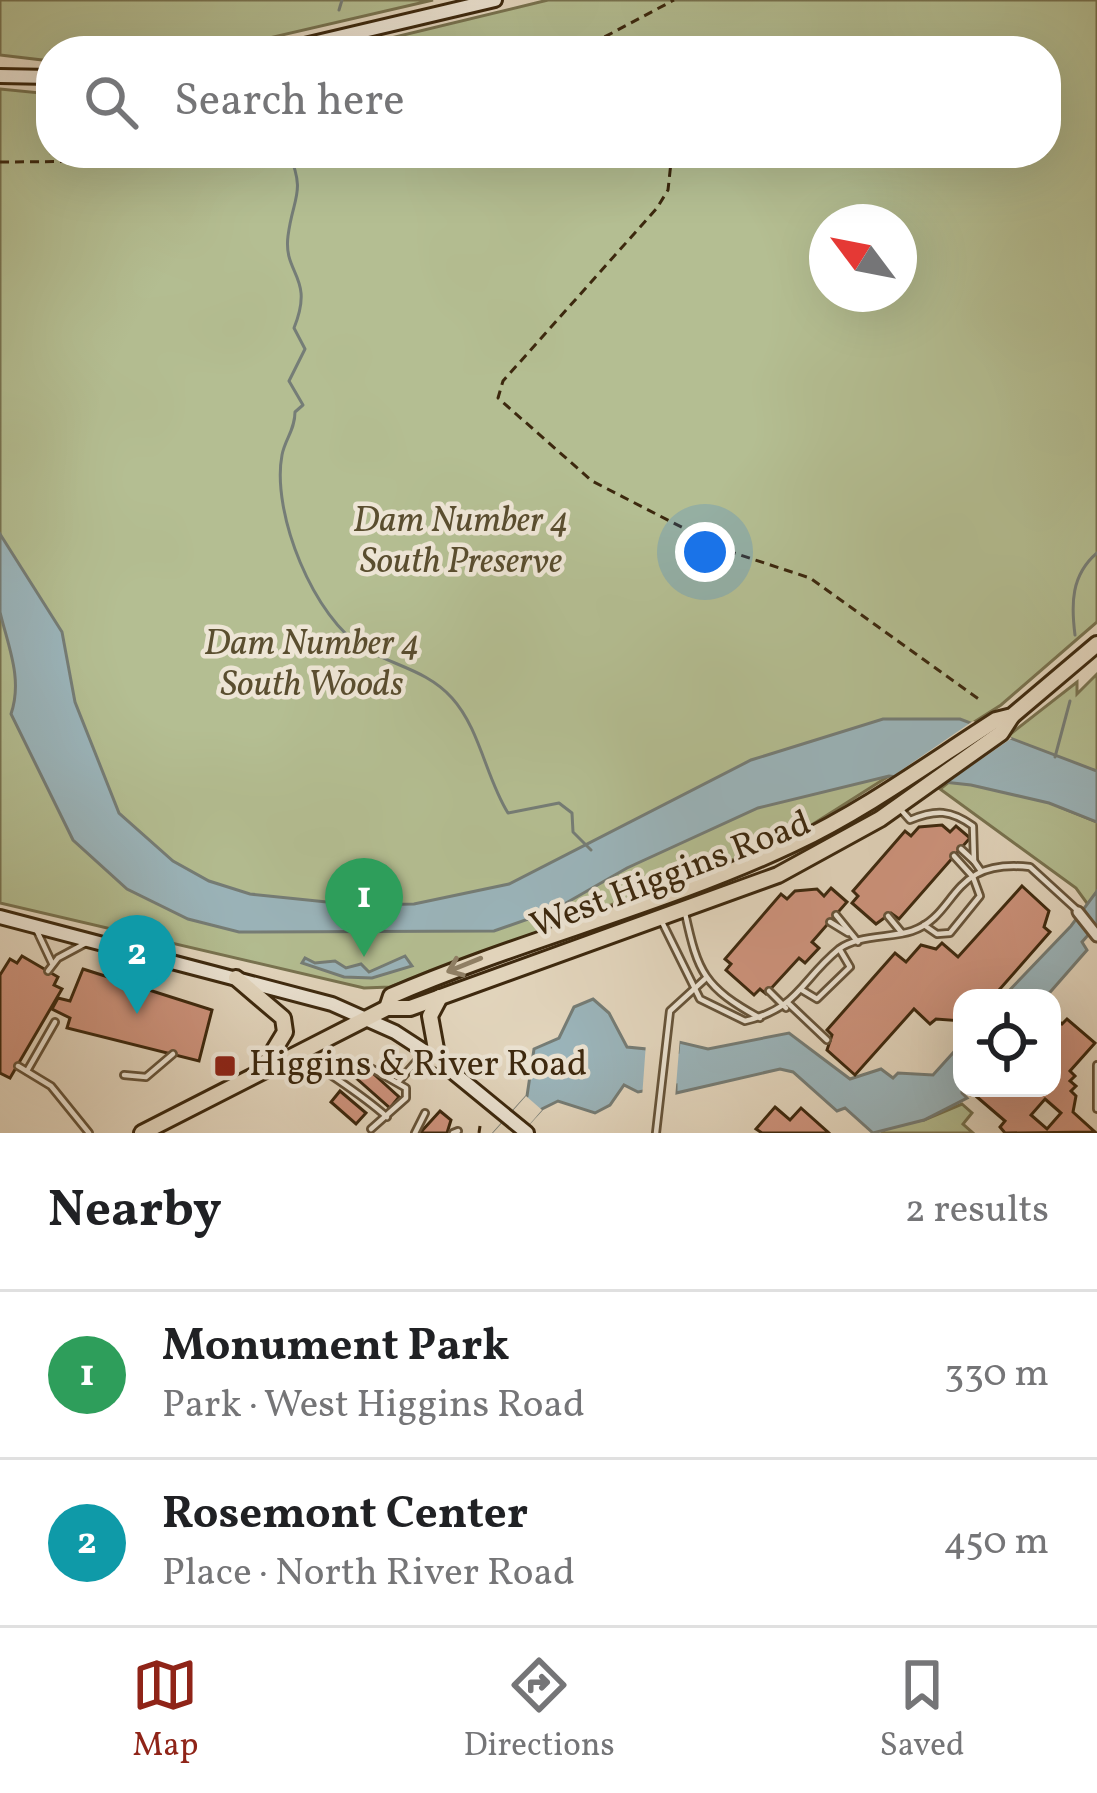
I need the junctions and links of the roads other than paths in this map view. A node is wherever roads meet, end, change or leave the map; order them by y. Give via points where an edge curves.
1 (495, 0) edge
2 (346, 36) edge
3 (0, 72) edge
4 (36, 76) edge
5 (1097, 644) edge
6 (1012, 716) junction
7 (898, 806) junction
8 (961, 849) dead end
9 (954, 856) dead end
10 (974, 861) junction
11 (981, 872) junction
12 (973, 877) junction
13 (677, 890) junction
14 (656, 898) junction
15 (683, 907) junction
16 (1078, 911) joint
17 (836, 915) dead end
18 (661, 916) junction
19 (888, 916) dead end
20 (0, 917) edge
21 (830, 922) dead end
22 (924, 925) junction
23 (34, 926) junction
24 (848, 933) junction
25 (902, 933) junction
26 (1097, 936) edge
27 (91, 941) junction
28 (858, 942) junction
29 (839, 950) junction
30 (236, 978) junction
31 (705, 979) junction
32 (693, 988) junction
33 (802, 990) junction
34 (769, 991) dead end
35 (440, 997) junction
36 (787, 1006) junction
37 (387, 1008) junction
38 (364, 1018) junction
39 (760, 1018) junction
40 (55, 1022) dead end
41 (827, 1040) dead end
42 (297, 1050) junction
43 (172, 1054) dead end
44 (432, 1056) junction
45 (1097, 1065) edge
46 (18, 1066) dead end
47 (264, 1066) junction
48 (27, 1071) junction
49 (124, 1075) dead end
50 (337, 1077) junction
51 (399, 1082) junction
52 (1097, 1109) edge
53 (425, 1113) dead end
54 (388, 1117) junction
55 (371, 1129) dead end
56 (526, 1132) edge
57 (89, 1133) edge
58 (142, 1133) edge
59 (415, 1133) edge
60 (656, 1133) edge

1 - 2 main road
3 - 4 main road
5 - 6 main road, West Higgins Road
6 - 7 main road, West Higgins Road via 1001,734
6 - 13 main road, West Higgins Road via 789,846
7 - 10 lane via 910,820 954,812 973,826
7 - 15 main road, West Higgins Road via 778,875
8 - 10 lane
9 - 12 lane
10 - 11 lane
11 - 12 lane
11 - 16 lane via 1030,867
12 - 22 lane
12 - 22 lane via 980,896 950,933
13 - 14 main road, West Higgins Road
13 - 15 street
14 - 18 street
14 -> 37 main road, West Higgins Road via 498,951 391,996
15 - 18 main road, West Higgins Road
15 - 31 lane
16 - 26 street
17 - 24 lane
18 - 32 lane
18 - 35 main road, West Higgins Road
19 - 25 lane
20 - 23 main road
21 - 24 lane
22 - 25 lane
23 - 27 main road
23 - 27 lane via 50,968
24 - 28 lane
25 - 28 lane
27 - 30 main road
28 - 29 lane
29 - 33 lane
29 - 33 lane via 850,968 825,997
30 - 38 main road
30 - 47 main road via 283,1018 285,1032
31 - 32 lane
31 - 39 lane
32 - 39 lane via 720,1012
32 - 60 lane via 670,1011
33 - 36 lane
34 - 36 lane
35 - 37 main road, West Higgins Road
35 - 44 main road via 430,1016
36 - 39 lane
36 - 41 lane
37 - 38 main road, West Higgins Road
38 - 42 main road, West Higgins Road
38 - 44 main road
40 - 48 lane
42 - 47 main road, West Higgins Road
42 - 50 lane
43 - 49 lane via 146,1077
44 - 51 lane
44 - 56 main road
45 - 52 lane
46 - 48 lane
47 - 58 main road, West Higgins Road
48 - 57 lane via 51,1086
50 - 51 lane via 362,1063
50 - 54 lane
51 - 54 lane via 406,1098
53 - 59 lane
54 - 55 lane

